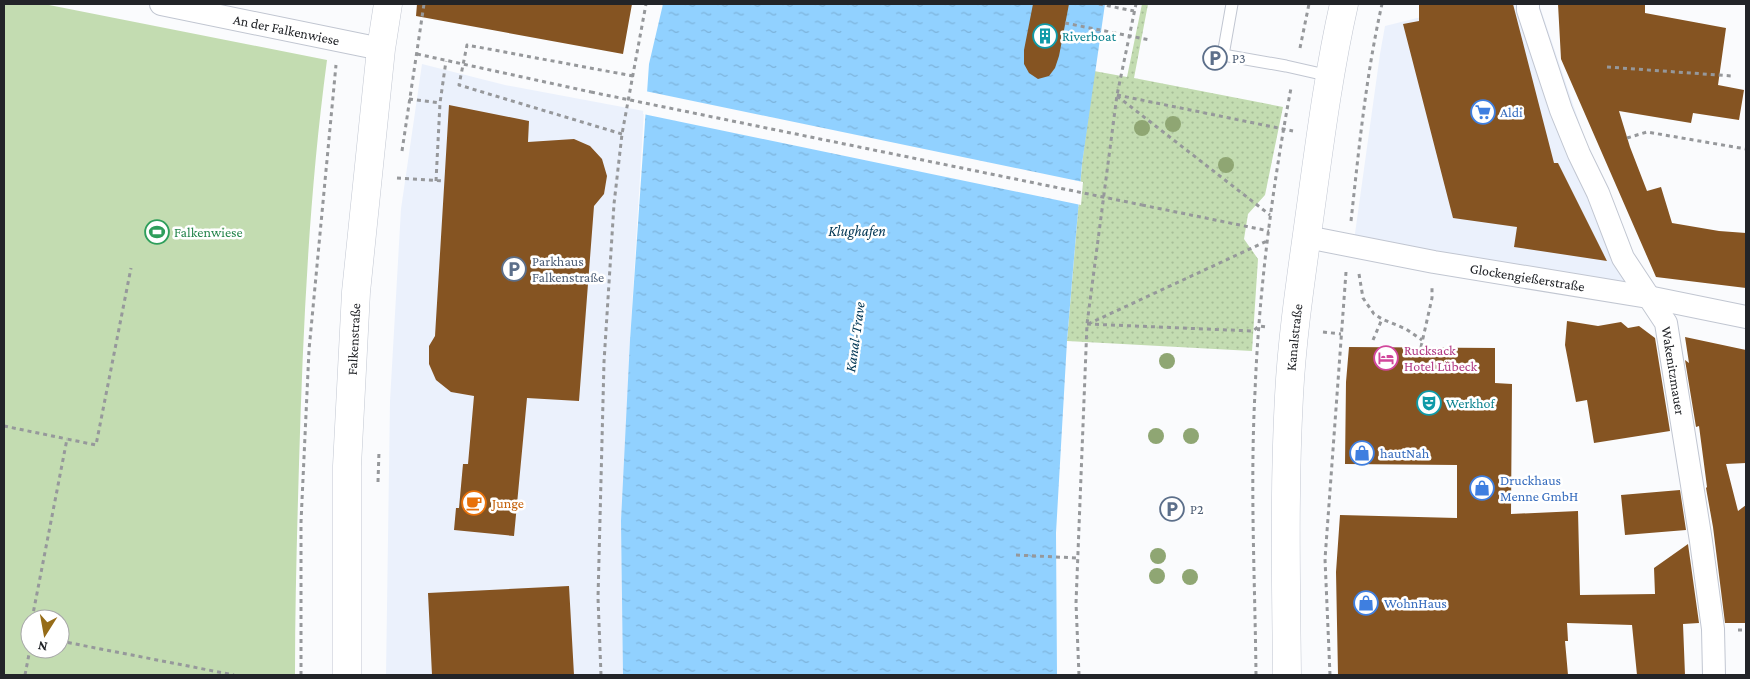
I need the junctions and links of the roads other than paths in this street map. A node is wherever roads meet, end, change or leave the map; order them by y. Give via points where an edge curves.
1 (162, 4) edge
2 (388, 4) edge
3 (1232, 4) edge
4 (1344, 4) edge
5 (1528, 4) edge
6 (381, 49) junction
7 (1330, 76) junction
8 (1307, 237) junction
9 (1648, 296) junction
10 (1746, 317) edge
11 (347, 675) edge
12 (1287, 675) edge
13 (1714, 675) edge

1 - 6 street, An der Falkenwiese
2 - 6 main road, Falkenstraße
3 - 7 lane via 1223,55
4 - 7 main road, Kanalstraße
5 - 9 street, Wakenitzmauer via 1579,154 1623,258
6 - 11 main road, Falkenstraße via 356,292 348,466
7 - 8 main road, Kanalstraße
8 - 9 street, Glockengießerstraße via 1434,262
8 - 12 main road, Kanalstraße via 1289,394 1286,462
9 - 10 street, Glockengießerstraße
9 - 13 street, Wakenitzmauer via 1666,324 1701,541 1713,629

